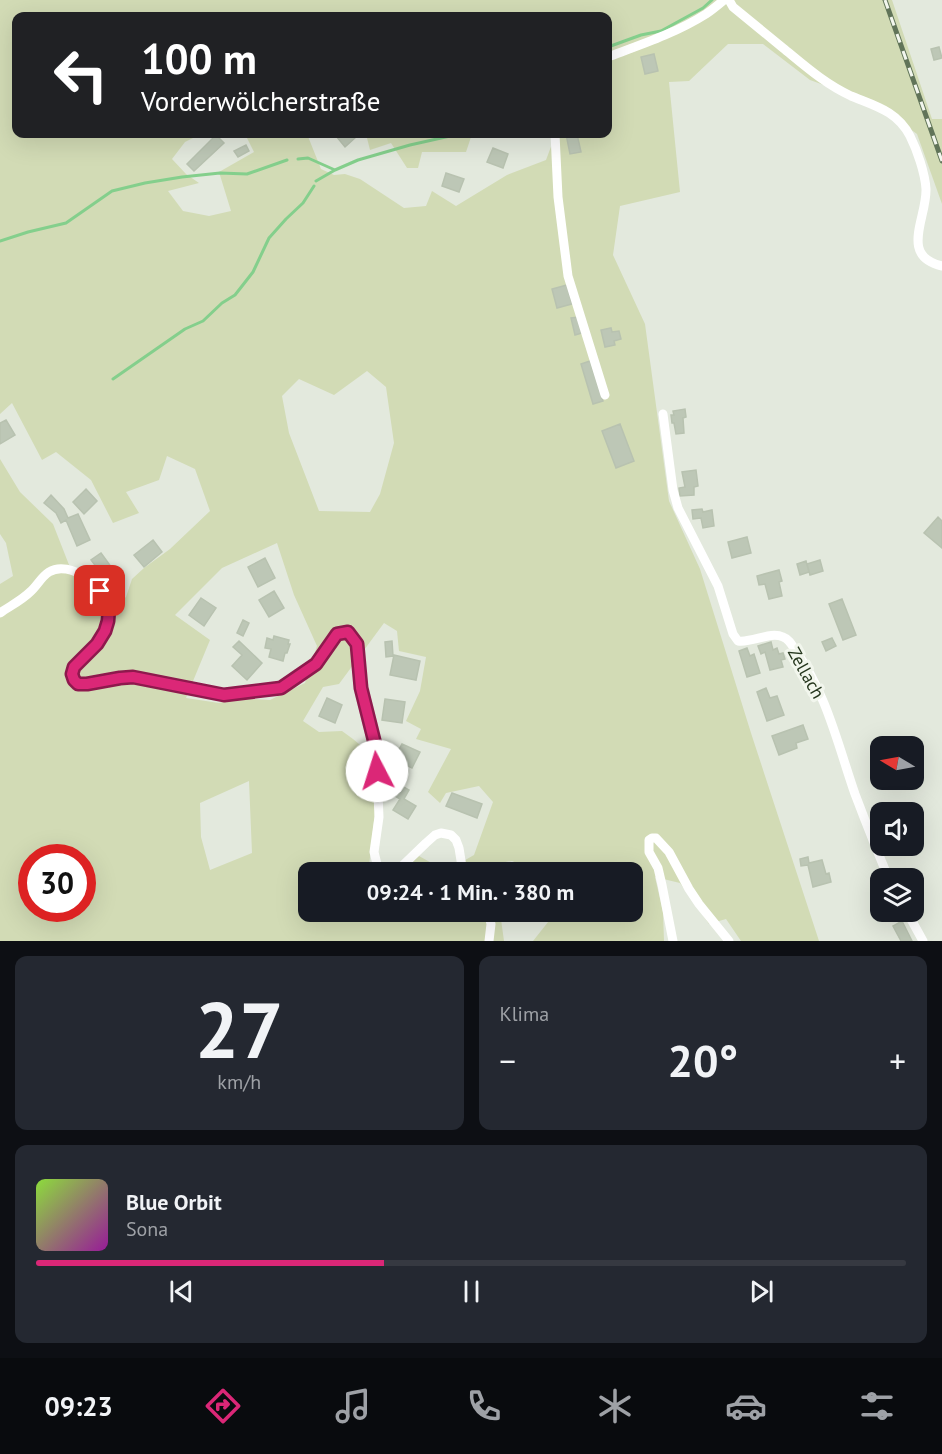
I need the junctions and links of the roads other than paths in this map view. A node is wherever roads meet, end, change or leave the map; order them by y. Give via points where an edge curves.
1 (727, 0) edge
2 (612, 56) edge
3 (555, 138) edge
4 (942, 266) edge
5 (605, 395) dead end
6 (663, 414) dead end
7 (0, 613) edge
8 (376, 862) edge
9 (406, 862) edge
10 (461, 862) edge
11 (885, 868) edge
12 (490, 922) edge
13 (913, 922) edge
14 (489, 941) edge
15 (673, 941) edge
16 (729, 941) edge
17 (923, 941) edge

1 - 2 street via 681,27
1 - 4 street via 814,74 899,120 910,137 924,177 919,250 931,264
3 - 5 street via 568,276
6 - 11 street, Zellach via 678,508 718,586 733,634 746,642 781,636 806,665 837,736
7 - 8 street via 29,593 46,574 69,569 89,580 109,608 105,631 74,667 72,674 78,684 133,677 224,695 281,688 316,664 337,634 348,632 357,644 361,688 376,748
9 - 10 street via 441,833 456,840
12 - 14 street
13 - 17 street
15 - 16 street via 658,868 649,852 652,838 669,852 694,897

